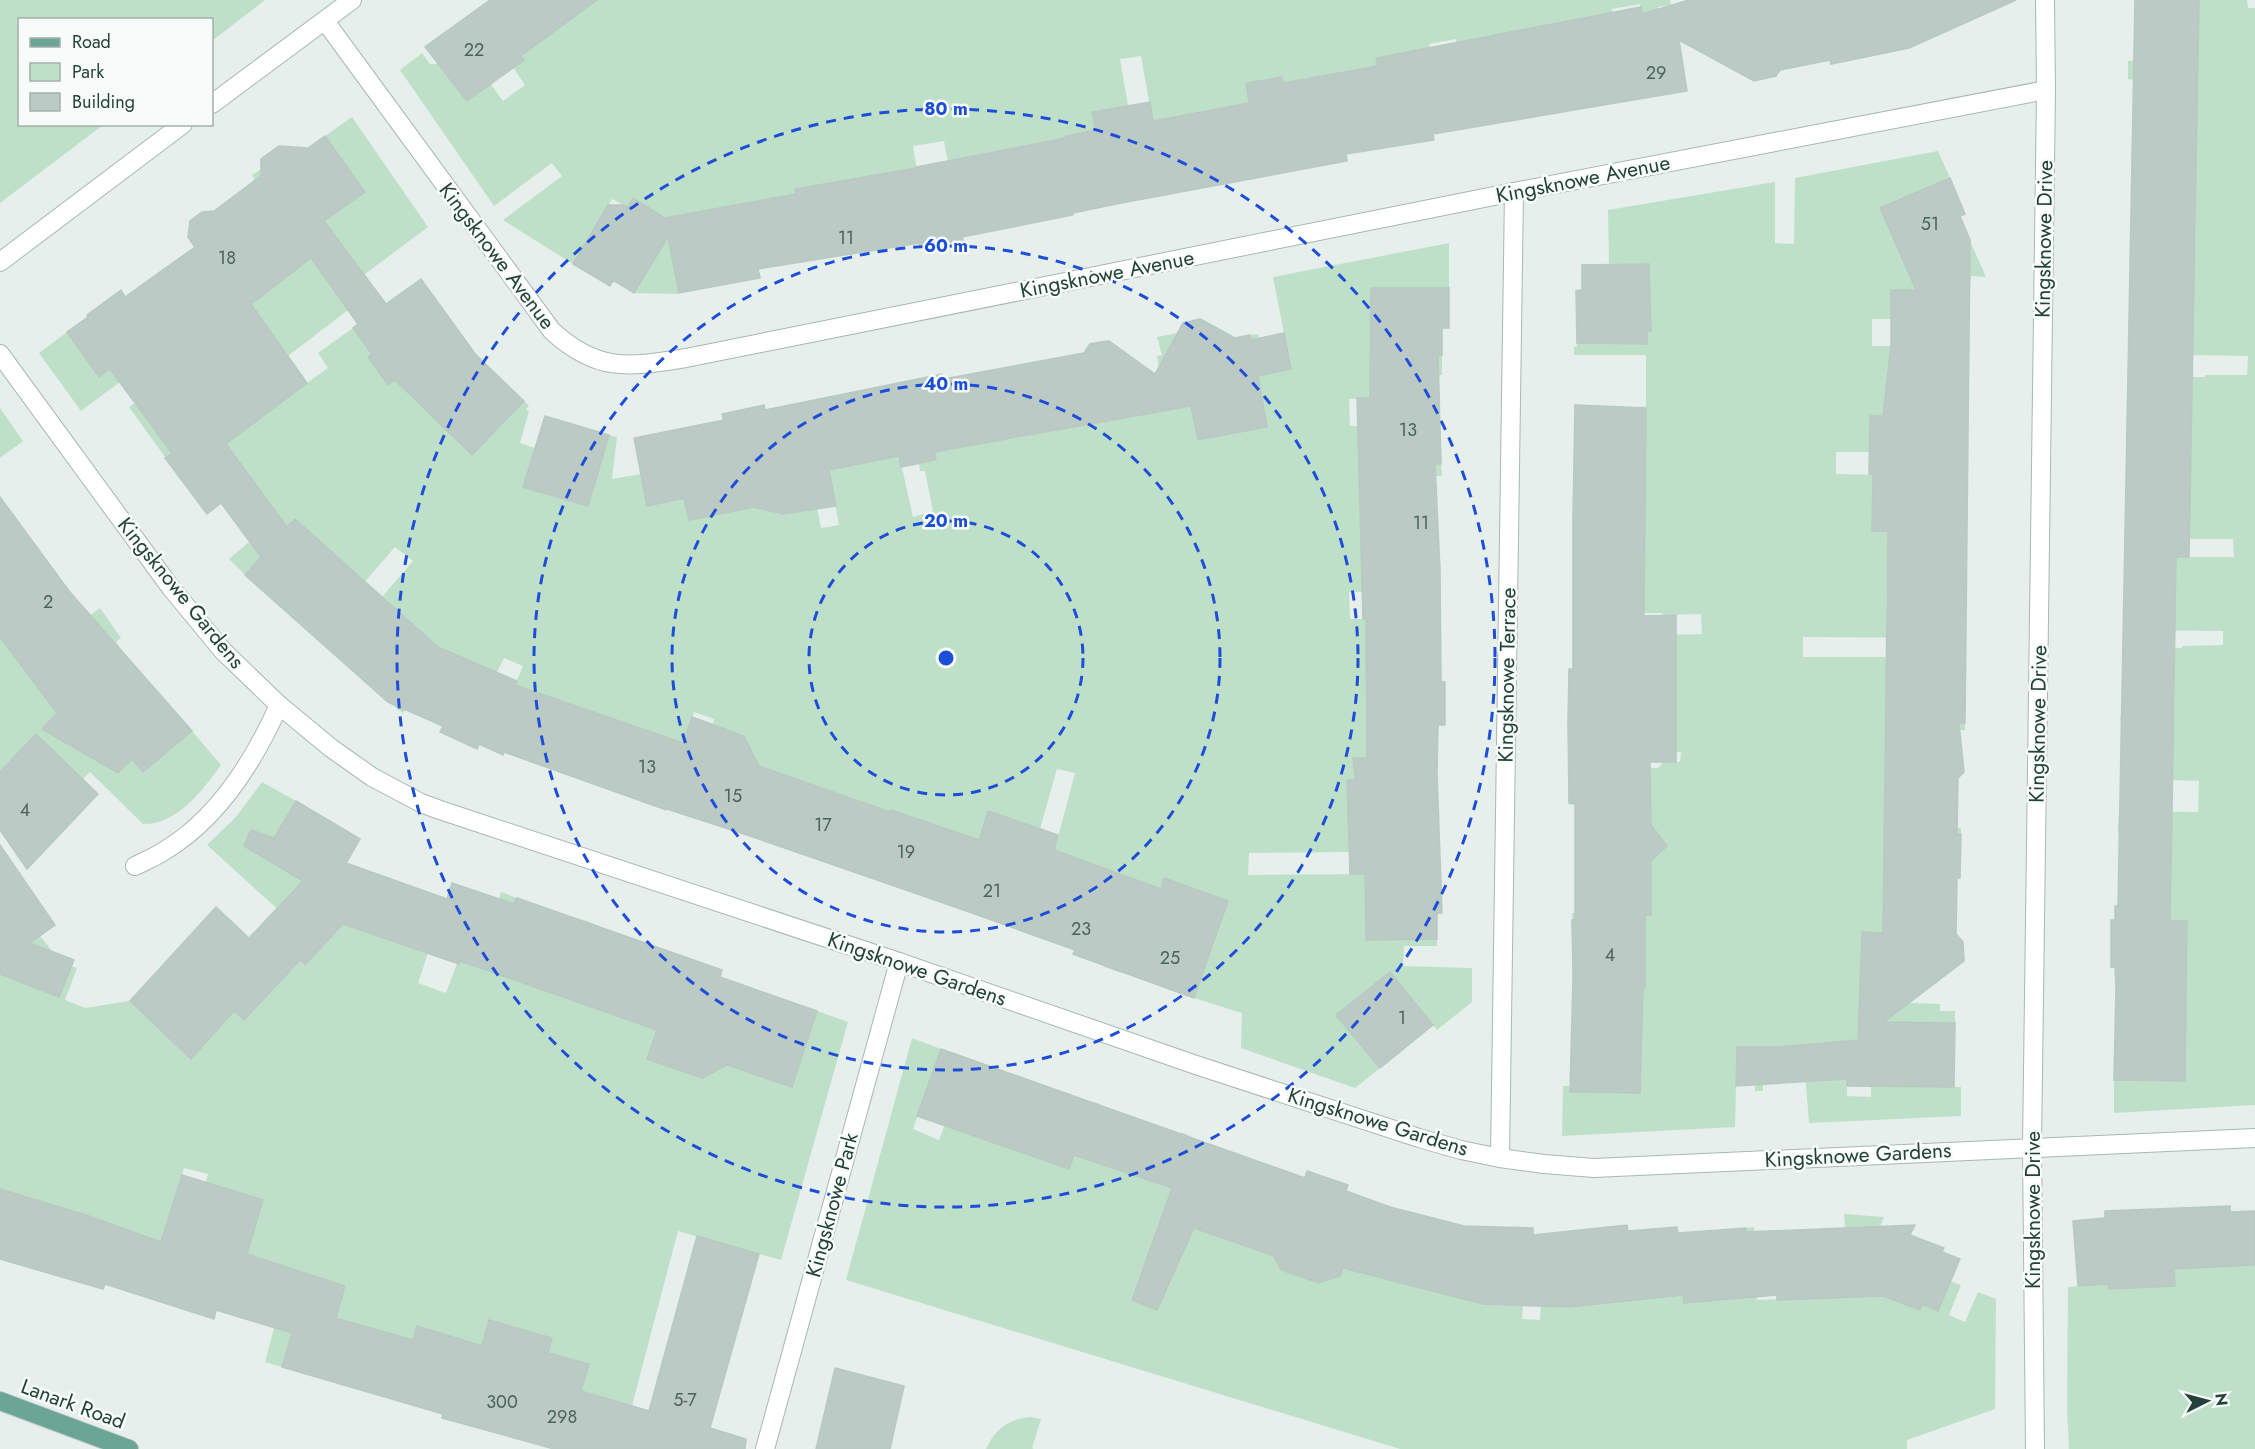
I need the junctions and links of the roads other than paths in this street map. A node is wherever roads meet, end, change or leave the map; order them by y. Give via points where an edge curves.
1 (352, 0) edge
2 (2045, 0) edge
3 (325, 21) junction
4 (2046, 90) junction
5 (213, 103) edge
6 (180, 126) edge
7 (1514, 192) junction
8 (0, 262) edge
9 (0, 354) edge
10 (279, 705) junction
11 (135, 866) dead end
12 (899, 962) junction
13 (2255, 1138) edge
14 (2032, 1148) junction
15 (1500, 1158) junction
16 (0, 1401) edge
17 (129, 1449) edge
18 (765, 1449) edge
19 (2035, 1449) edge

1 - 3 street
2 - 4 street, Kingsknowe Drive
3 - 5 street
3 - 7 street, Kingsknowe Avenue via 552,331 573,348 606,362 634,366 686,358
4 - 7 street, Kingsknowe Avenue
4 - 14 street, Kingsknowe Drive
6 - 8 street
7 - 15 street, Kingsknowe Terrace
9 - 10 street, Kingsknowe Gardens via 171,588 222,651
10 - 11 street via 238,779 208,815 165,850
10 - 12 street, Kingsknowe Gardens via 372,777 420,802
12 - 15 street, Kingsknowe Gardens via 1274,1091 1438,1143
12 - 18 street, Kingsknowe Park
13 - 14 street, Kingsknowe Gardens
14 - 15 street, Kingsknowe Gardens via 1594,1168
14 - 19 street, Kingsknowe Drive
16 - 17 main road, Lanark Road

